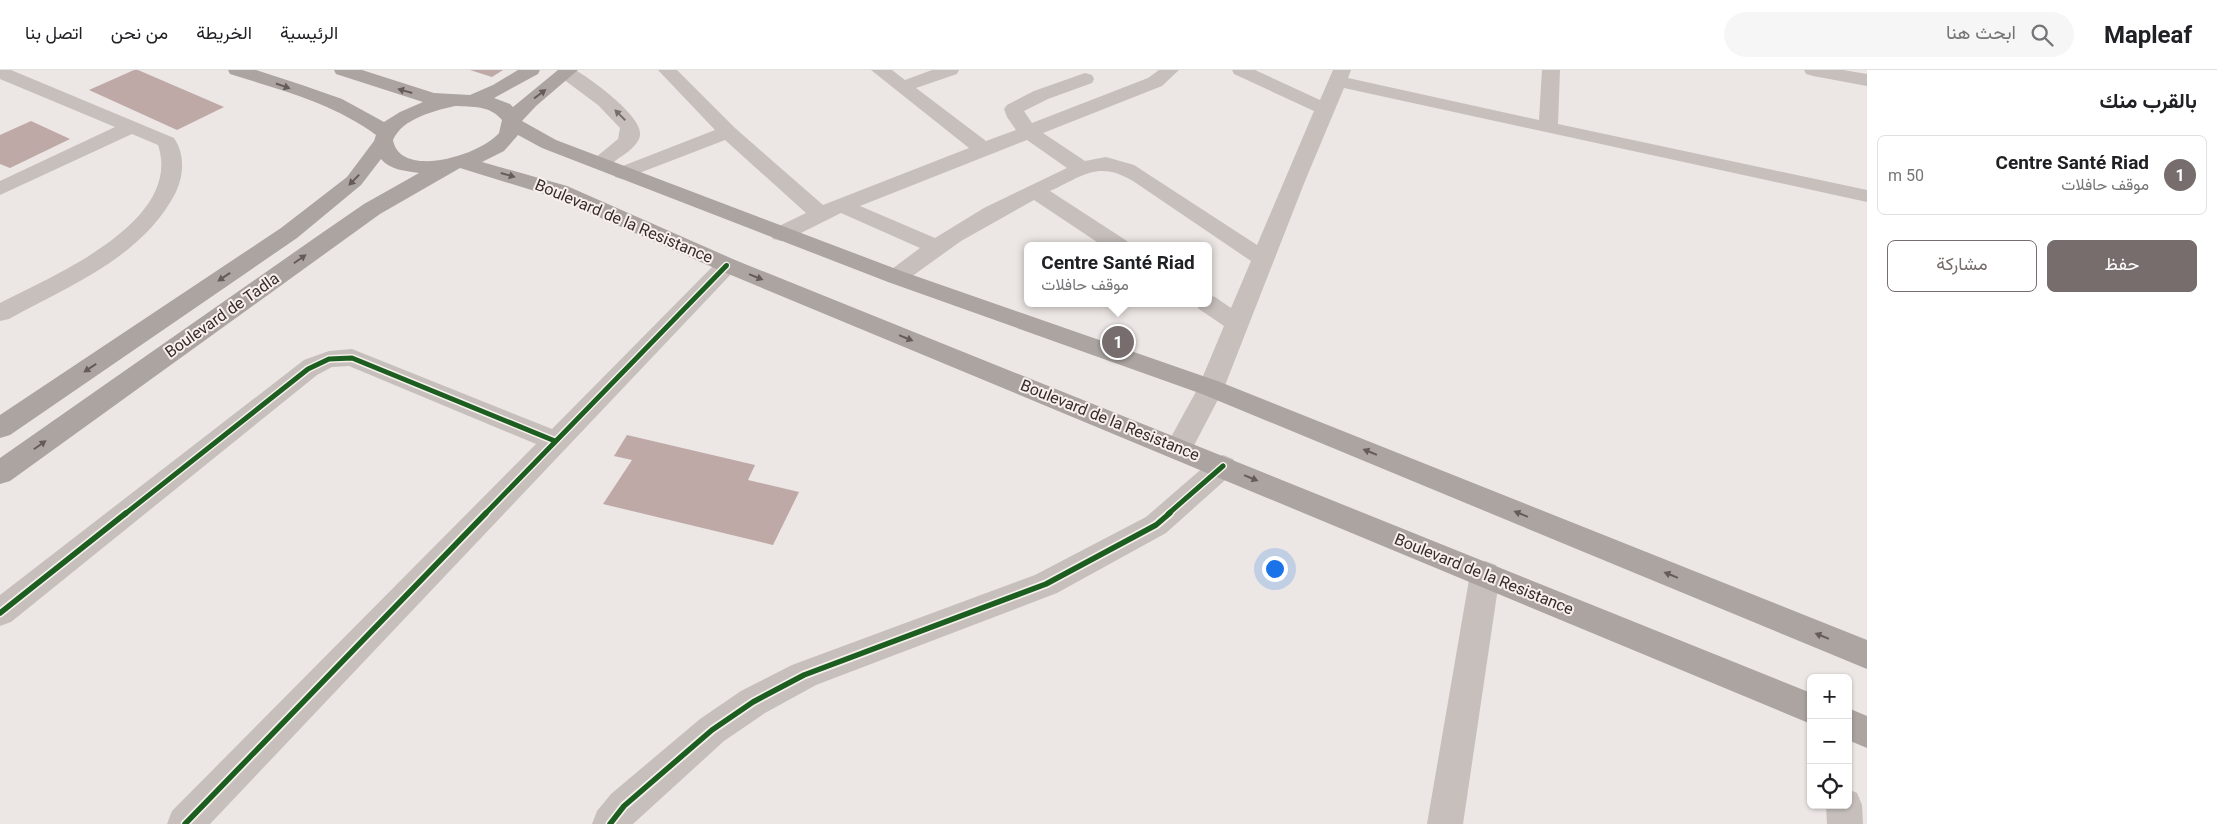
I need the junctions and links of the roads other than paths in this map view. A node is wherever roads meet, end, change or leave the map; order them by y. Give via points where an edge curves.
1 (236, 70) edge
2 (343, 70) edge
3 (531, 70) edge
4 (667, 70) edge
5 (880, 70) edge
6 (950, 70) edge
7 (1170, 70) edge
8 (1241, 70) edge
9 (1551, 70) edge
10 (1812, 70) edge
11 (567, 71) edge
12 (6, 74) edge
13 (1078, 74) edge
14 (1340, 75) edge
15 (1867, 80) edge
16 (902, 87) junction
17 (1114, 98) junction
18 (475, 100) junction
19 (452, 101) junction
20 (1325, 109) junction
21 (512, 121) junction
22 (132, 126) junction
23 (1548, 128) junction
24 (1028, 131) junction
25 (728, 132) junction
26 (385, 137) junction
27 (983, 149) junction
28 (599, 163) junction
29 (455, 164) junction
30 (1083, 169) junction
31 (622, 173) junction
32 (0, 188) edge
33 (1035, 191) junction
34 (1867, 196) edge
35 (842, 206) junction
36 (820, 214) junction
37 (781, 234) junction
38 (1113, 242) edge
39 (935, 246) junction
40 (1264, 259) junction
41 (727, 265) junction
42 (896, 278) junction
43 (1212, 306) edge
44 (0, 313) edge
45 (1238, 324) junction
46 (1212, 388) junction
47 (0, 428) edge
48 (555, 441) junction
49 (1178, 448) junction
50 (1222, 466) junction
51 (0, 473) edge
52 (1485, 574) junction
53 (0, 613) edge
54 (1867, 655) edge
55 (1807, 707) edge
56 (1852, 726) edge
57 (1867, 732) edge
58 (1844, 809) edge
59 (185, 824) edge
60 (610, 824) edge
61 (1445, 824) edge
62 (1845, 824) edge

1 -> 26 main road, Boulevard de la Resistance via 346,108 365,117
19 -> 2 main road via 416,94
3 - 18 main road
4 - 25 street
5 - 16 street
6 - 16 street
7 - 17 street via 1155,82
8 - 20 street
9 - 23 street
10 - 15 street
21 -> 11 main road via 529,102
28 -> 11 street via 625,142 630,135 628,123
12 - 22 street
13 - 17 street
13 - 24 street via 1014,109 1018,121
14 - 20 street
14 - 23 street via 1376,91
16 - 27 street
17 - 24 street
18 - 19 main road
18 - 21 main road via 503,108
19 - 26 main road via 416,110 401,118
20 - 40 street
21 - 28 main road via 549,144
21 - 29 main road, Boulevard de la Resistance via 511,131 498,146
22 - 32 street
22 - 44 street via 167,142 171,150 173,160 168,189 158,204 117,247
23 - 34 street
24 - 27 street
24 - 30 street
25 - 31 street
25 - 36 street
26 - 29 main road, Boulevard de la Resistance via 385,150 401,162 423,166
26 -> 47 main road, Boulevard de Tadla via 354,182 304,222
27 - 35 street
28 - 31 main road
29 -> 41 main road, Boulevard de la Resistance via 559,191
51 -> 29 main road, Boulevard de Tadla via 372,209
30 - 33 street
30 - 40 street via 1104,163 1120,166
31 - 37 main road
33 - 38 street
33 - 39 street via 966,226
35 - 36 street
35 - 39 street
36 - 37 street
37 - 42 main road
39 - 42 street
40 - 45 street
41 - 48 street
41 -> 49 main road, Boulevard de la Resistance
42 - 46 main road
43 - 45 street
45 - 46 street
46 - 49 street
54 -> 46 main road
48 - 53 street via 352,358 324,360 308,369
48 - 59 street
49 - 50 main road, Boulevard de la Resistance
50 -> 52 main road, Boulevard de la Resistance
50 - 60 street via 1156,525 1046,584 812,672 753,702 705,736 624,806
52 - 55 main road, Boulevard de la Resistance
52 - 61 street
56 - 57 main road
58 - 62 street

